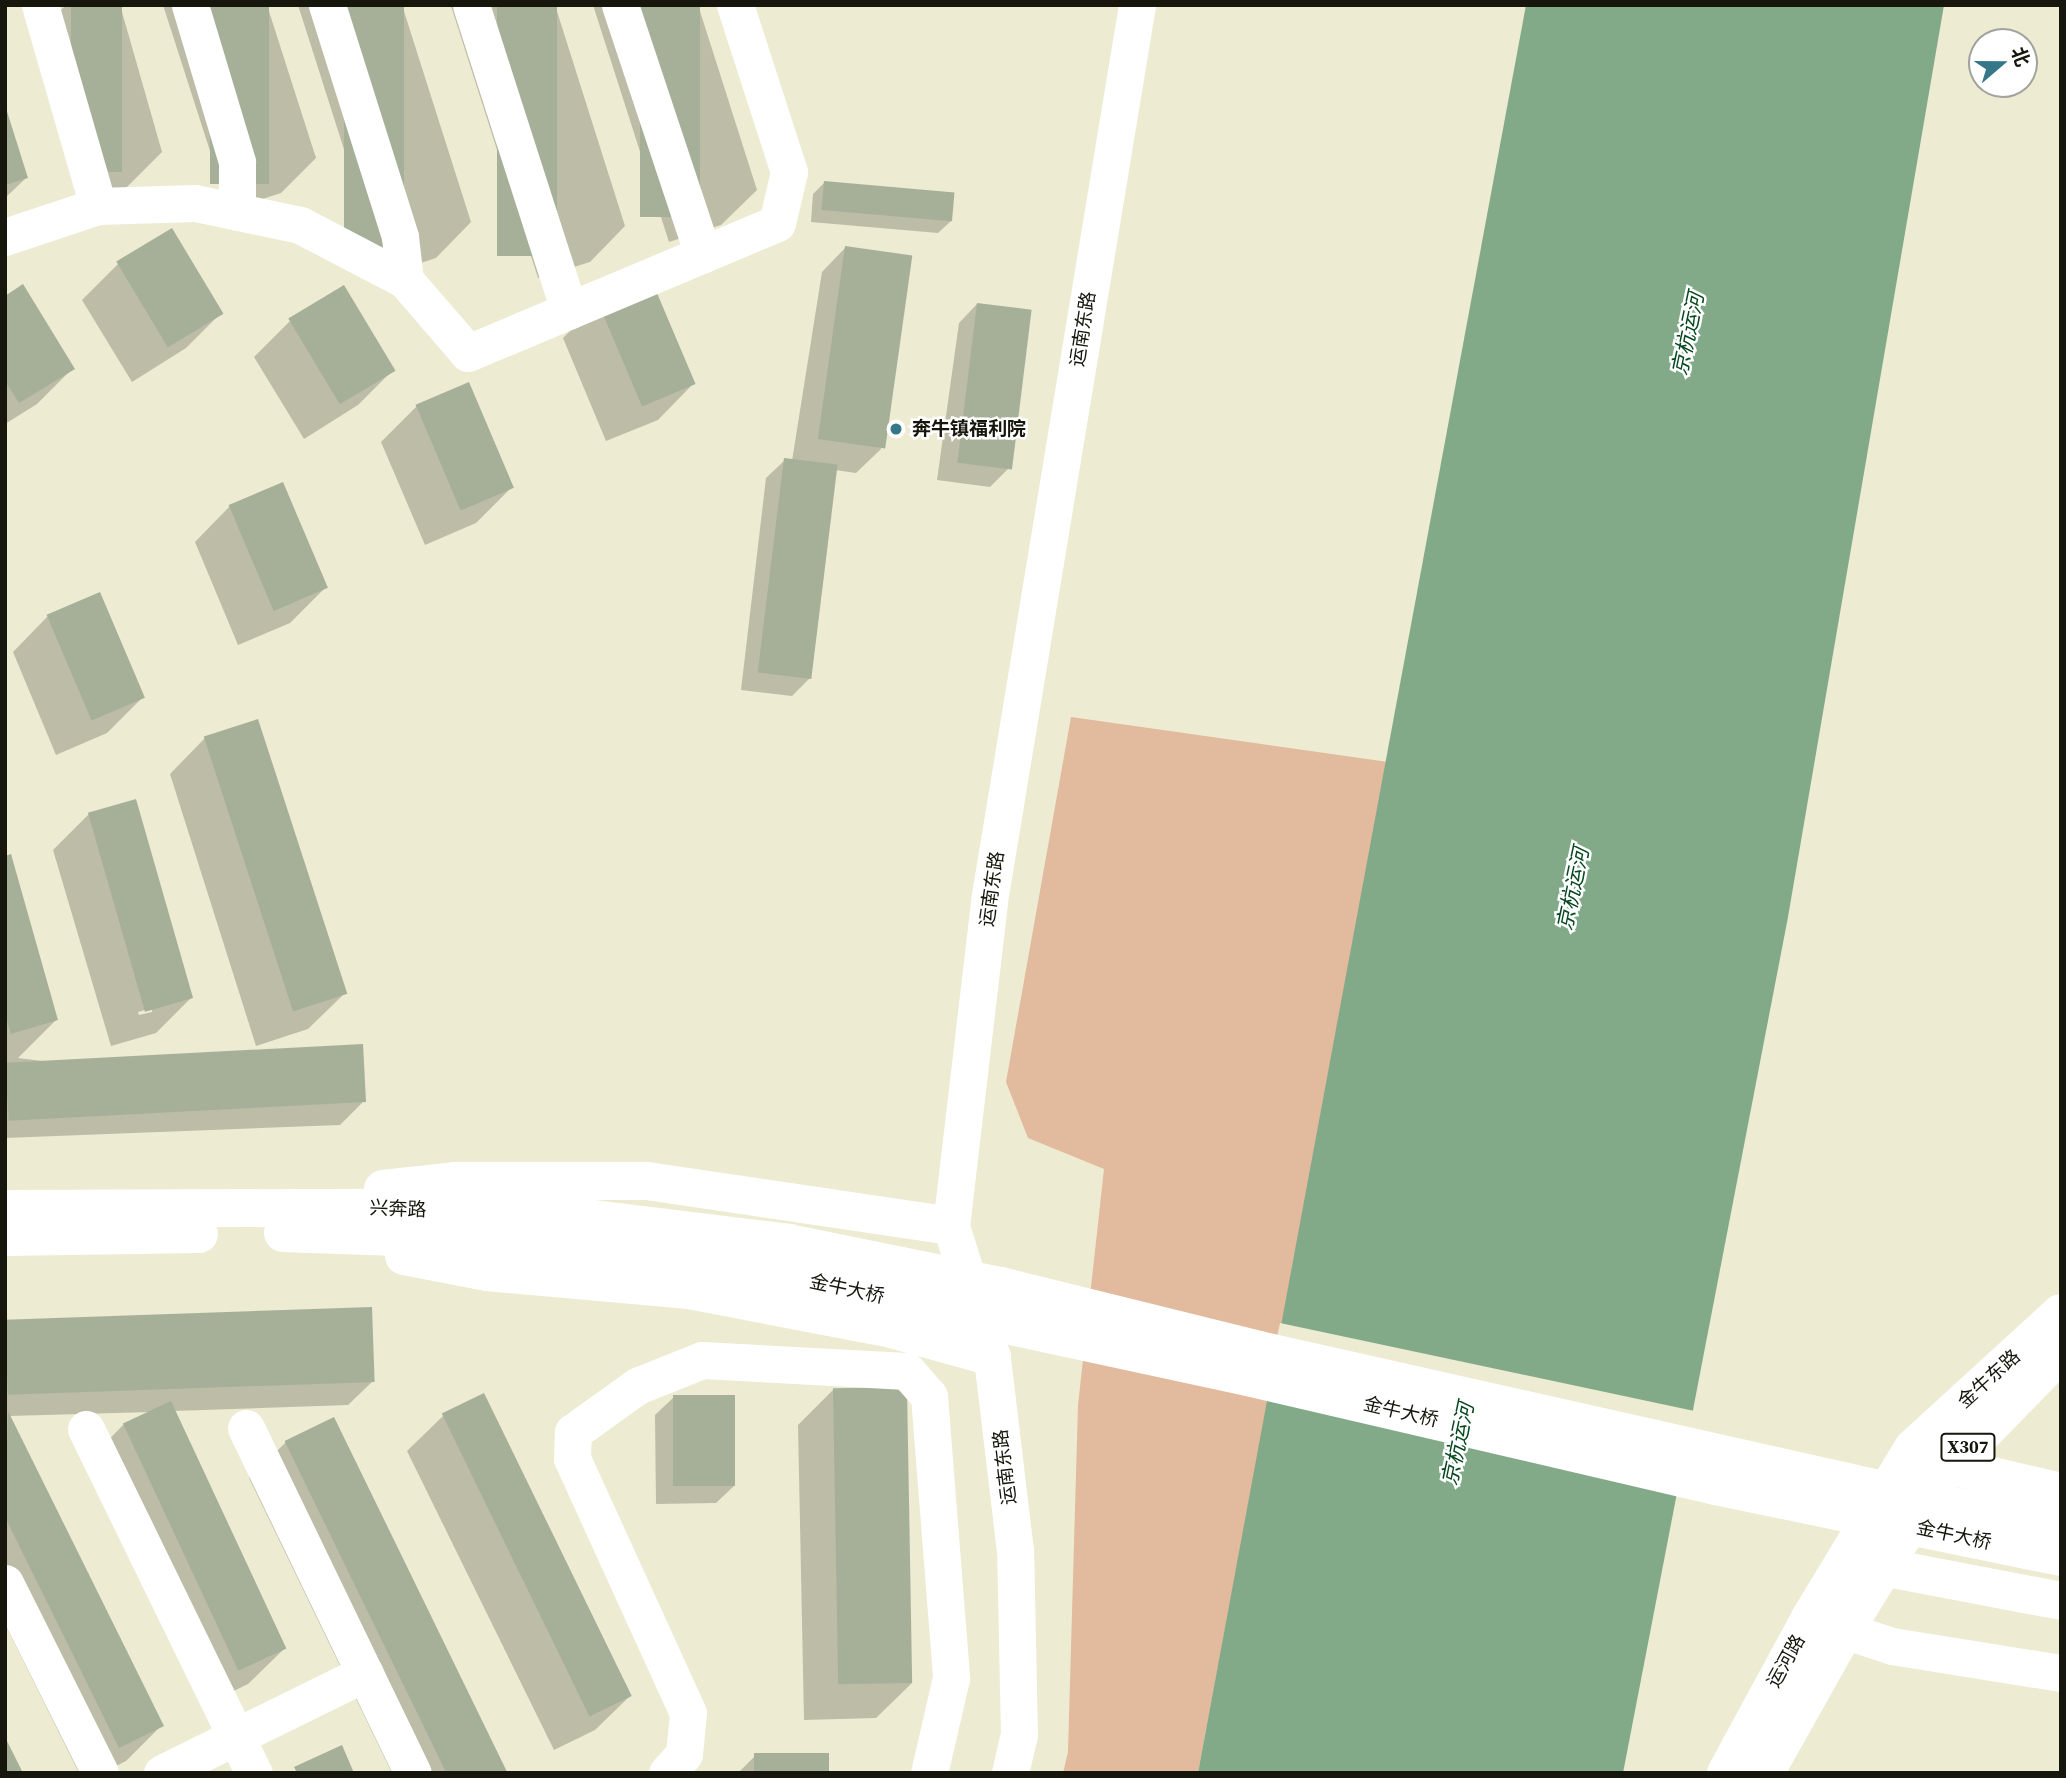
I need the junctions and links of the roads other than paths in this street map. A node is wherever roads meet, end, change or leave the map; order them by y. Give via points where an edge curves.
1 (40, 5) edge
2 (190, 5) edge
3 (327, 5) edge
4 (471, 5) edge
5 (620, 5) edge
6 (735, 5) edge
7 (1137, 5) edge
8 (98, 206) junction
9 (237, 212) junction
10 (5, 237) edge
11 (703, 255) junction
12 (405, 280) junction
13 (569, 311) junction
14 (5, 1209) edge
15 (283, 1220) junction
16 (951, 1226) junction
17 (5, 1237) edge
18 (786, 1259) junction
19 (2061, 1313) edge
20 (2061, 1353) edge
21 (992, 1357) junction
22 (246, 1428) dead end
23 (86, 1429) dead end
24 (1913, 1448) junction
25 (1955, 1460) junction
26 (2061, 1477) edge
27 (2061, 1492) edge
28 (2061, 1530) edge
29 (2061, 1557) edge
30 (1875, 1558) junction
31 (5, 1583) edge
32 (2061, 1589) edge
33 (2061, 1601) edge
34 (1827, 1625) junction
35 (365, 1673) junction
36 (2061, 1673) edge
37 (236, 1736) junction
38 (100, 1773) edge
39 (162, 1773) edge
40 (254, 1773) edge
41 (413, 1773) edge
42 (667, 1773) edge
43 (929, 1773) edge
44 (1010, 1773) edge
45 (1726, 1773) edge
46 (1765, 1773) edge

1 - 8 street
2 - 9 street via 237,162
3 - 12 street via 400,237
4 - 13 street
5 - 11 street
6 - 11 street via 789,172 777,223
7 - 16 street, 运南东路 via 989,901
8 - 9 street via 195,203
8 - 10 street
9 - 12 street via 300,225
11 - 13 street
12 - 13 street via 468,354
14 - 15 main road, 兴奔路
15 - 16 main road via 354,1192 455,1181 647,1181
15 - 17 main road
15 - 18 main road, 兴奔路 via 586,1218
15 - 21 main road via 486,1272 690,1290 891,1329
16 - 21 street, 运南东路
18 - 28 main road, 金牛大桥 via 1001,1286 1286,1356
18 - 29 main road, 金牛大桥 via 1252,1378 1714,1486
19 - 24 main road, 金牛东路 / X307
20 - 25 main road, 金牛东路 / X307
21 - 44 street, 运南东路 via 1015,1551 1019,1735
22 - 35 street
23 - 37 street
24 - 25 main road
24 - 30 main road, 金牛东路 / X307
25 - 26 main road
25 - 27 main road
25 - 30 main road, 金牛东路 / X307
30 - 32 main road
30 - 33 main road
30 - 34 main road, 运河路 / X307
31 - 38 street
34 - 36 street via 1892,1646
34 - 45 main road, 运河路 / X307
34 - 46 main road, 运河路 / X307
35 - 37 street
35 - 41 street
37 - 39 street
37 - 40 street
42 - 43 street via 684,1754 688,1713 572,1459 573,1432 637,1386 702,1360 907,1371 929,1396 951,1678

